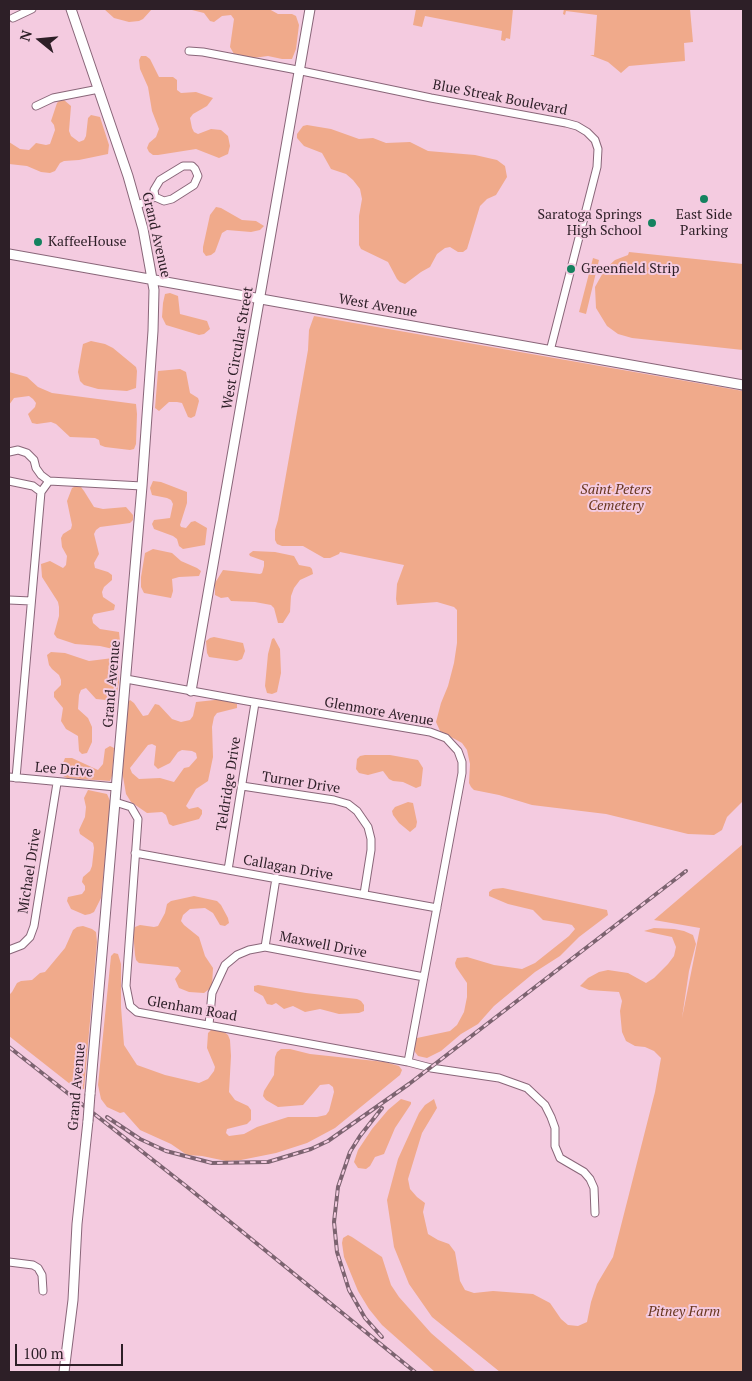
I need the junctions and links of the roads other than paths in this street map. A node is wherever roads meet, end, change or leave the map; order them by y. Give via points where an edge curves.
1 (32, 9) edge
2 (72, 9) edge
3 (310, 9) edge
4 (13, 18) dead end
5 (189, 51) dead end
6 (300, 70) junction
7 (99, 89) junction
8 (36, 106) dead end
9 (155, 197) junction
10 (136, 206) junction
11 (9, 254) edge
12 (153, 280) junction
13 (260, 299) junction
14 (550, 351) junction
15 (743, 385) edge
16 (9, 452) edge
17 (9, 481) edge
18 (49, 482) junction
19 (142, 486) junction
20 (41, 492) junction
21 (9, 600) edge
22 (31, 601) junction
23 (126, 679) junction
24 (191, 691) junction
25 (255, 703) junction
26 (12, 777) edge
27 (57, 783) junction
28 (242, 786) junction
29 (116, 787) junction
30 (115, 802) junction
31 (135, 853) junction
32 (228, 870) junction
33 (276, 878) junction
34 (364, 894) junction
35 (437, 908) junction
36 (265, 947) junction
37 (9, 950) edge
38 (424, 977) junction
39 (209, 1025) junction
40 (408, 1062) junction
41 (595, 1213) dead end
42 (9, 1262) edge
43 (42, 1291) dead end
44 (64, 1372) edge

1 - 4 street
2 - 7 street, Grand Avenue
3 - 6 street, West Circular Street
5 - 6 street, Blue Streak Boulevard
6 - 13 street, West Circular Street
6 - 14 street, Blue Streak Boulevard via 577,126 588,132 598,149 597,167
7 - 8 street via 53,98
7 - 10 street, Grand Avenue
9 - 9 street via 168,200 194,185 198,176 195,169 183,166 160,180 154,190
9 - 10 street
10 - 12 street, Grand Avenue
11 - 12 street, West Avenue
12 - 13 street, West Avenue
12 - 19 street, Grand Avenue via 153,331
13 - 14 street, West Avenue
13 - 24 street, West Circular Street
14 - 15 street, West Avenue
16 - 18 street via 28,453 41,476
17 - 20 street via 33,486
18 - 19 street
18 - 20 street
19 - 23 street, Grand Avenue
20 - 22 street
21 - 22 street
22 - 26 street
23 - 24 street, Glenmore Avenue
23 - 29 street, Grand Avenue
24 - 25 street, Glenmore Avenue
25 - 28 street, Teldridge Drive
25 - 35 street, Glenmore Avenue via 430,732 446,738 458,750 462,773
26 - 27 street, Lee Drive
27 - 29 street, Lee Drive
27 - 37 street, Michael Drive via 34,926 22,945
28 - 32 street, Teldridge Drive
28 - 34 street, Turner Drive via 334,800 357,811 368,827 371,839
29 - 30 street, Grand Avenue
30 - 31 street, Glenham Road via 131,807 138,819
30 - 44 street, Grand Avenue, bridge via 73,1300
31 - 32 street, Callagan Drive
31 - 39 street, Glenham Road via 126,986 130,1006 136,1012
32 - 33 street, Callagan Drive
33 - 34 street, Callagan Drive
33 - 36 street
34 - 35 street, Callagan Drive
35 - 38 street, Glenmore Avenue
36 - 38 street, Maxwell Drive
36 - 39 street, Maxwell Drive via 237,955 224,965 212,993
38 - 40 street, Glenmore Avenue
39 - 40 street, Glenham Road
40 - 41 street, Glenham Road via 499,1078 527,1088 546,1105 555,1128 560,1158 590,1179 594,1188
42 - 43 street via 38,1268

